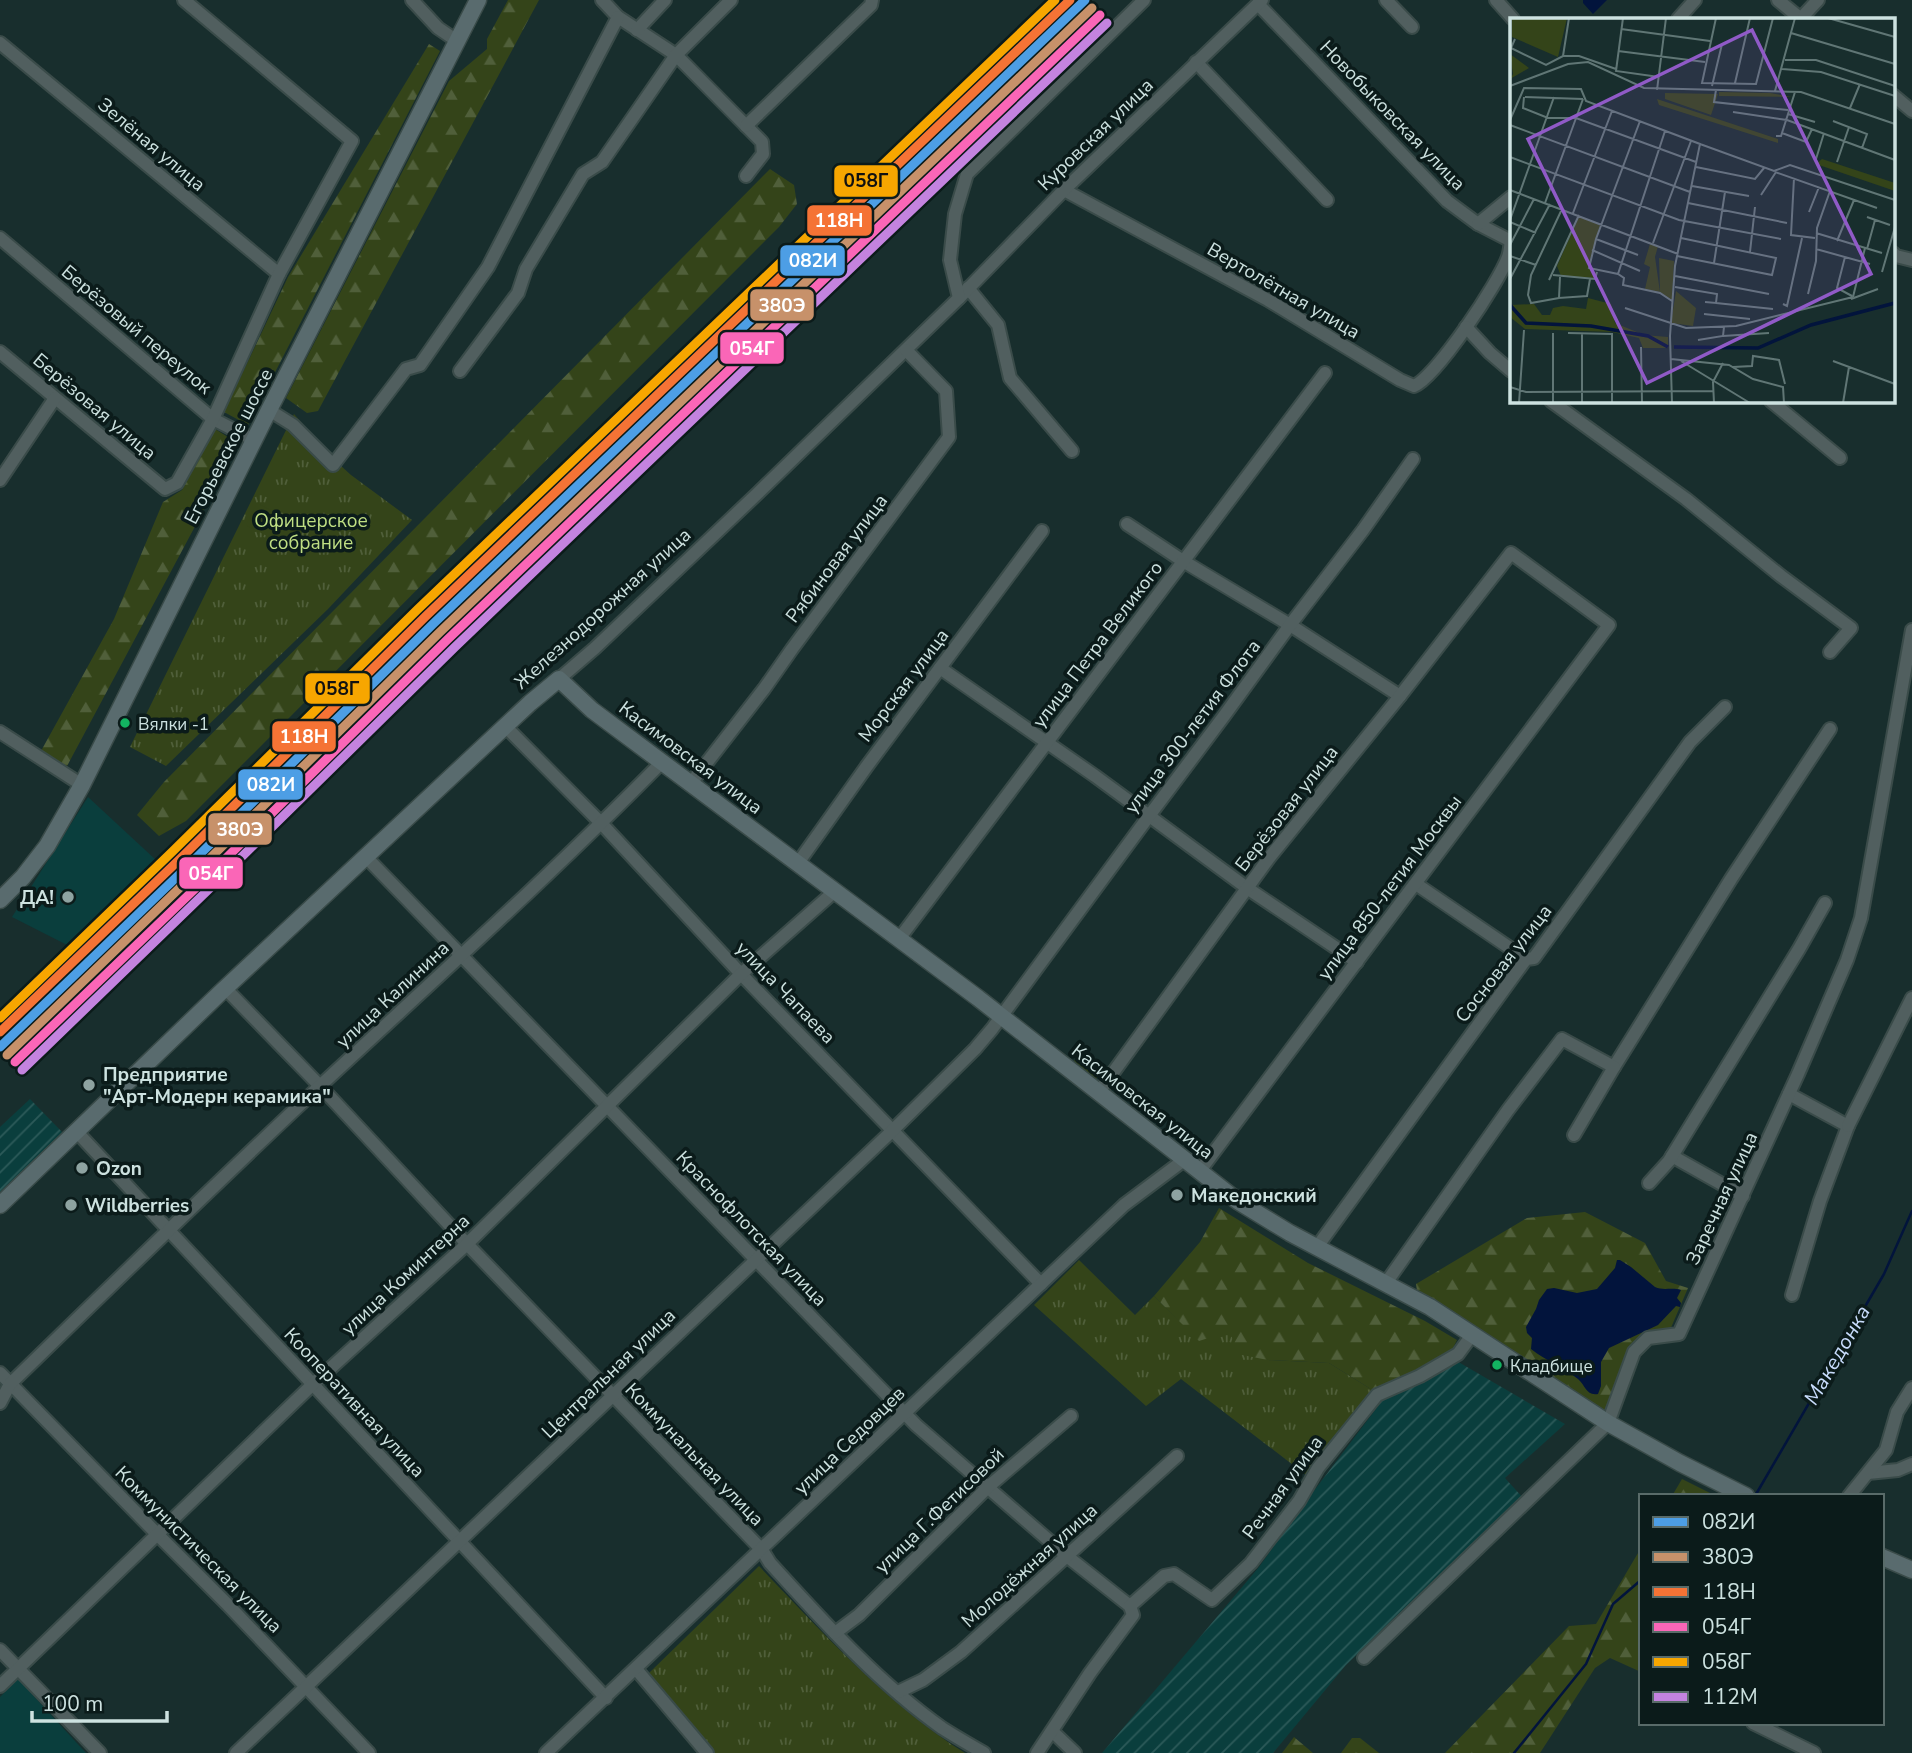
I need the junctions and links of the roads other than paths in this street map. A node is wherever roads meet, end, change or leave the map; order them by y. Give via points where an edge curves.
1 (184, 0) edge
2 (412, 0) edge
3 (478, 0) edge
4 (602, 0) edge
5 (666, 0) edge
6 (731, 0) edge
7 (872, 0) edge
8 (1144, 0) edge
9 (1386, 0) edge
10 (1496, 0) edge
11 (1695, 0) edge
12 (1779, 0) edge
13 (1818, 0) edge
14 (1260, 2) edge
15 (618, 17) junction
16 (1512, 18) edge
17 (1679, 18) edge
18 (1802, 18) edge
19 (1803, 18) edge
20 (1412, 27) dead end
21 (637, 30) junction
22 (457, 41) junction
23 (0, 44) edge
24 (676, 55) junction
25 (1196, 62) junction
26 (1895, 97) edge
27 (1912, 111) edge
28 (746, 126) junction
29 (746, 176) dead end
30 (1064, 190) junction
31 (1510, 198) edge
32 (1327, 200) dead end
33 (1479, 224) junction
34 (0, 238) edge
35 (1510, 240) edge
36 (1510, 248) edge
37 (1895, 255) edge
38 (1912, 260) edge
39 (279, 274) junction
40 (968, 288) junction
41 (959, 298) junction
42 (1466, 327) junction
43 (906, 350) junction
44 (0, 352) edge
45 (1510, 370) edge
46 (460, 371) dead end
47 (1325, 373) dead end
48 (55, 398) junction
49 (1552, 402) edge
50 (1773, 402) edge
51 (269, 410) junction
52 (213, 419) junction
53 (254, 440) junction
54 (1072, 451) dead end
55 (1840, 458) dead end
56 (1413, 459) dead end
57 (0, 480) edge
58 (1127, 524) dead end
59 (1042, 531) dead end
60 (1183, 561) junction
61 (1290, 625) junction
62 (1609, 625) joint
63 (1912, 629) edge
64 (1830, 652) dead end
65 (940, 668) junction
66 (559, 679) junction
67 (1400, 696) junction
68 (1725, 707) dead end
69 (505, 726) junction
70 (1830, 729) dead end
71 (2, 738) edge
72 (1046, 742) junction
73 (662, 762) junction
74 (691, 783) junction
75 (82, 785) junction
76 (1149, 816) junction
77 (601, 823) junction
78 (366, 858) junction
79 (798, 863) junction
80 (1416, 884) junction
81 (1247, 888) junction
82 (835, 891) junction
83 (0, 900) edge
84 (1825, 903) dead end
85 (899, 939) junction
86 (461, 957) junction
87 (1526, 959) junction
88 (1357, 962) junction
89 (741, 974) junction
90 (225, 988) junction
91 (1912, 998) edge
92 (1002, 1016) junction
93 (1614, 1068) junction
94 (320, 1087) junction
95 (1099, 1092) junction
96 (1789, 1094) junction
97 (607, 1105) junction
98 (1848, 1126) junction
99 (892, 1131) junction
100 (77, 1132) junction
101 (1574, 1135) dead end
102 (1672, 1156) junction
103 (1184, 1160) junction
104 (1199, 1172) junction
105 (1649, 1183) dead end
106 (1743, 1196) junction
107 (0, 1205) edge
108 (169, 1230) junction
109 (467, 1244) junction
110 (1317, 1247) junction
111 (755, 1260) junction
112 (1386, 1283) junction
113 (1041, 1284) junction
114 (1792, 1295) dead end
115 (1472, 1335) junction
116 (0, 1373) edge
117 (10, 1384) junction
118 (312, 1385) junction
119 (1912, 1388) edge
120 (612, 1396) junction
121 (0, 1403) edge
122 (905, 1413) junction
123 (1071, 1416) dead end
124 (1608, 1423) junction
125 (1177, 1456) dead end
126 (1912, 1464) edge
127 (1868, 1472) junction
128 (988, 1487) junction
129 (1742, 1494) edge
130 (1851, 1494) edge
131 (158, 1535) junction
132 (459, 1541) junction
133 (762, 1550) junction
134 (1068, 1557) junction
135 (1884, 1558) edge
136 (1912, 1570) edge
137 (1130, 1605) junction
138 (835, 1633) junction
139 (0, 1650) edge
140 (1364, 1658) dead end
141 (17, 1669) junction
142 (636, 1669) junction
143 (0, 1686) edge
144 (306, 1687) junction
145 (898, 1692) junction
146 (606, 1698) junction
147 (1757, 1725) edge
148 (1052, 1731) junction
149 (100, 1753) edge
150 (236, 1753) edge
151 (369, 1753) edge
152 (546, 1753) edge
153 (707, 1753) edge
154 (984, 1753) edge
155 (1037, 1753) edge
156 (1075, 1753) edge
157 (1814, 1753) edge

1 - 39 street via 352,141
2 - 22 street via 428,20
3 - 22 main road, Егорьевское шоссе
4 - 15 street
5 - 21 street
6 - 24 street
7 - 28 street
8 - 41 street via 968,174 955,214 950,260
9 - 20 street
10 - 16 street
11 - 17 street
12 - 18 street
13 - 19 street
14 - 25 street, Куровская улица
14 - 33 street, Новобыковская улица via 1447,201
15 - 21 street
15 - 51 street via 488,267 421,365 406,369 333,465 293,425
21 - 24 street
22 - 51 main road, Егорьевское шоссе
23 - 39 street, Зелёная улица
24 - 28 street
24 - 46 street via 602,162 583,174 526,269 519,293
25 - 30 street, Куровская улица
25 - 32 street
26 - 27 street
28 - 29 street via 762,142 763,154
30 - 40 street, Куровская улица
30 - 42 street, Вертолётная улица via 1268,300 1410,385 1420,383
31 - 33 street
33 - 35 street, Новобыковская улица
34 - 52 street, Берёзовый переулок
36 - 42 street, Вертолётная улица
37 - 38 street
39 - 52 street
40 - 41 street, Куровская улица
40 - 54 street via 998,325 1010,378
41 - 43 street, Железнодорожная улица
42 - 45 street
43 - 66 street, Железнодорожная улица
43 - 74 street, Рябиновая улица via 946,391 949,437
44 - 48 street, Берёзовая улица
47 - 60 street, улица Петра Великого
48 - 52 street, Берёзовая улица via 165,489 177,483
48 - 57 street
49 - 64 street via 1851,628
50 - 55 street
51 - 53 main road, Егорьевское шоссе
52 - 53 street, Берёзовый переулок
53 - 75 main road, Егорьевское шоссе
56 - 61 street, улица 300-летия Флота
58 - 60 street
59 - 65 street, Морская улица
60 - 61 street
60 - 72 street, улица Петра Великого
61 - 67 street
61 - 76 street, улица 300-летия Флота
62 - 67 street, Берёзовая улица via 1511,553
62 - 80 street, улица 850-летия Москвы
63 - 96 street, Заречная улица via 1861,918
65 - 72 street
65 - 79 street, Морская улица
66 - 69 main road, Железнодорожная улица
66 - 73 main road, Касимовская улица
67 - 81 street, Берёзовая улица
68 - 87 street, Сосновая улица via 1690,742 1534,958
69 - 77 street, улица Чапаева
69 - 78 main road, Железнодорожная улица
70 - 93 street
71 - 75 street
72 - 76 street
72 - 85 street, улица Петра Великого
73 - 74 main road, Касимовская улица
73 - 77 street, улица Калинина
74 - 79 main road, Касимовская улица
75 - 83 main road, Егорьевское шоссе via 47,845
76 - 81 street
76 - 92 street, улица 300-летия Флота
77 - 86 street, улица Калинина
77 - 89 street, улица Чапаева
78 - 86 street, Краснофлотская улица
78 - 90 main road, Железнодорожная улица
79 - 82 main road, Касимовская улица
80 - 87 street
80 - 88 street, улица 850-летия Москвы
81 - 88 street
81 - 95 street, Берёзовая улица
82 - 85 main road, Касимовская улица
82 - 89 street, улица Коминтерна
84 - 102 street
85 - 92 main road, Касимовская улица
86 - 94 street, улица Калинина
86 - 97 street, Краснофлотская улица
87 - 110 street, Сосновая улица
88 - 104 street, улица 850-летия Москвы
89 - 97 street, улица Коминтерна
89 - 99 street, улица Чапаева
90 - 94 street, Коммунальная улица
90 - 100 main road, Железнодорожная улица
91 - 98 street
92 - 95 main road, Касимовская улица
92 - 99 street, Центральная улица
93 - 101 street
93 - 112 street via 1562,1039
94 - 108 street, улица Калинина
94 - 109 street, Коммунальная улица
95 - 103 main road, Касимовская улица
96 - 98 street
96 - 106 street, Заречная улица
97 - 109 street, улица Коминтерна
97 - 111 street, Краснофлотская улица
98 - 114 street
99 - 111 street, Центральная улица
99 - 113 street, улица Чапаева
100 - 107 main road, Железнодорожная улица
100 - 108 street, Кооперативная улица
102 - 105 street
102 - 106 street
103 - 104 main road, Касимовская улица
103 - 113 street, улица Седовцев via 1124,1205
104 - 110 main road, Касимовская улица via 1256,1214
106 - 124 street, Заречная улица via 1679,1334 1648,1338 1634,1352
108 - 117 street, улица Калинина
108 - 118 street, Кооперативная улица
109 - 118 street, улица Коминтерна
109 - 120 street, Коммунальная улица
110 - 112 main road, Касимовская улица
111 - 120 street, Центральная улица
111 - 122 street, Краснофлотская улица
112 - 115 main road, Касимовская улица
113 - 122 street, улица Седовцев
115 - 124 main road, Касимовская улица
115 - 137 street, Речная улица via 1458,1354 1377,1395 1251,1563 1212,1600 1174,1574 1164,1576
116 - 117 street, Коммунистическая улица
117 - 121 street, улица Калинина
117 - 131 street, Коммунистическая улица
118 - 131 street, улица Коминтерна
118 - 132 street, Кооперативная улица
119 - 127 street via 1897,1412 1886,1450
120 - 132 street, Центральная улица
120 - 133 street, Коммунальная улица
122 - 128 street, Краснофлотская улица
122 - 133 street, улица Седовцев
123 - 128 street, улица Г.Фетисовой
124 - 129 main road, Касимовская улица
124 - 140 street, Заречная улица
125 - 134 street, Молодёжная улица
126 - 127 street
127 - 130 street
128 - 134 street, Краснофлотская улица
128 - 138 street, улица Г.Фетисовой via 859,1615
131 - 141 street, улица Коминтерна
131 - 144 street, Коммунистическая улица
132 - 144 street, Центральная улица
132 - 146 street, Кооперативная улица
133 - 138 street, Коммунальная улица
133 - 142 street, улица Седовцев
134 - 137 street, Краснофлотская улица
134 - 145 street, Молодёжная улица via 961,1652 923,1681
135 - 136 main road
137 - 148 street, Речная улица via 1133,1615
138 - 145 street, Коммунальная улица
139 - 141 street
141 - 143 street, улица Коминтерна
141 - 149 street
142 - 146 street, улица Седовцев
142 - 153 street
144 - 150 street, Центральная улица
144 - 151 street, Коммунистическая улица
145 - 154 street, Коммунальная улица
146 - 152 street, улица Седовцев
147 - 157 street
148 - 155 street, Речная улица
148 - 156 street

